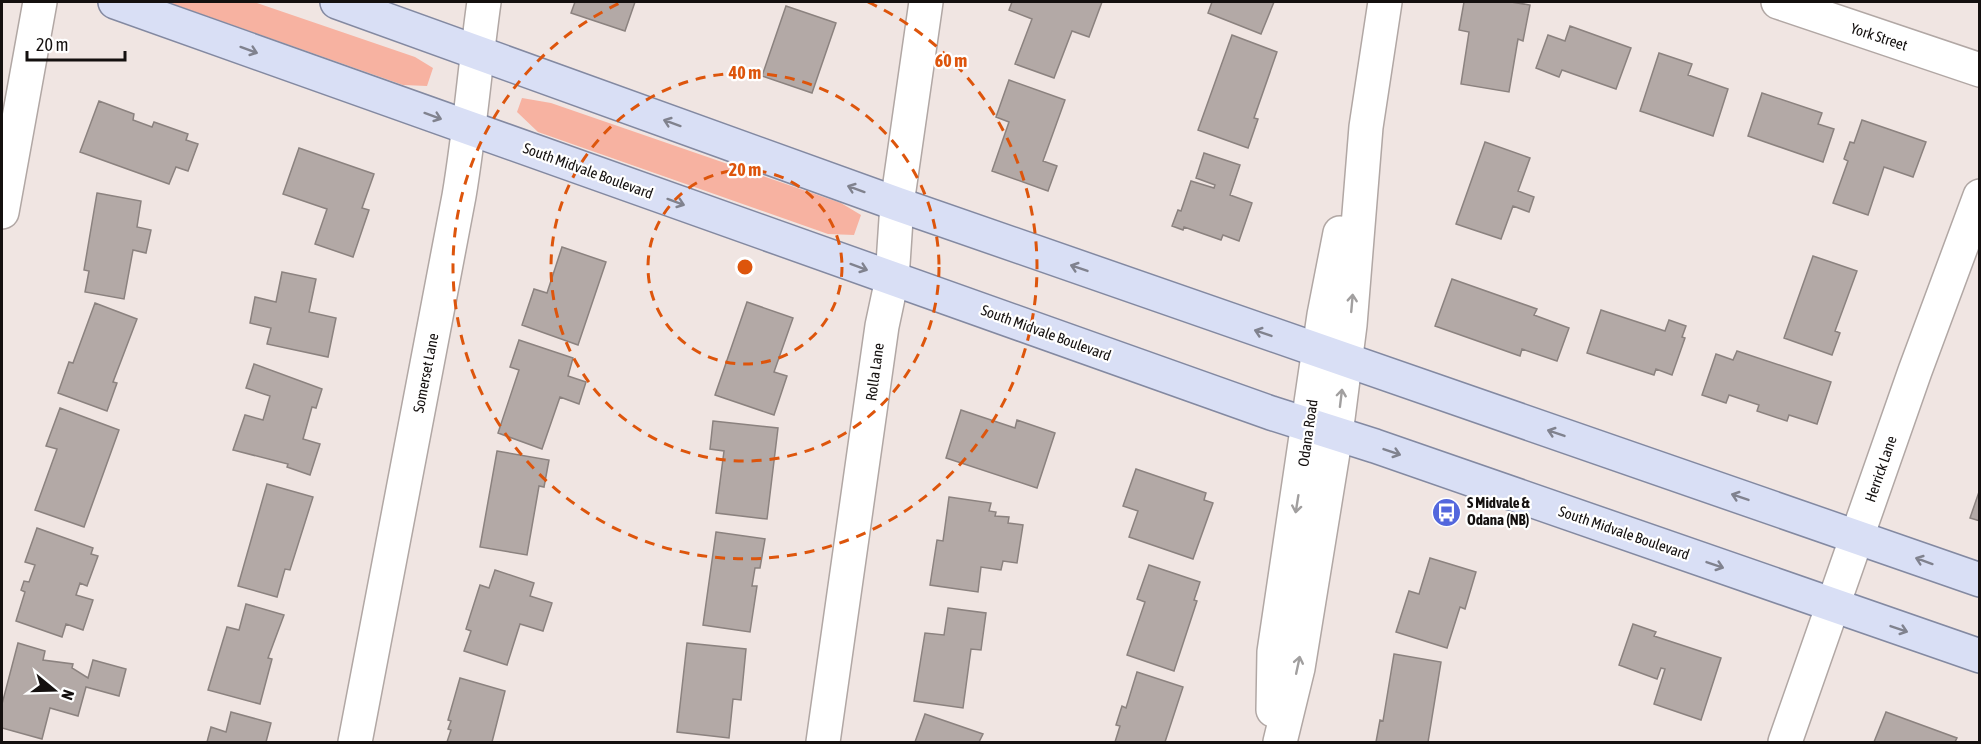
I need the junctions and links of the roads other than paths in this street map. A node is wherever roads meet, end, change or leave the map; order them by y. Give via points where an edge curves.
1 (40, 2) edge
2 (115, 2) edge
3 (337, 2) edge
4 (484, 2) edge
5 (926, 2) edge
6 (1385, 2) edge
7 (1778, 2) edge
8 (476, 52) junction
9 (1980, 70) edge
10 (471, 129) junction
11 (1980, 196) edge
12 (897, 204) junction
13 (2, 213) edge
14 (892, 279) junction
15 (1332, 357) junction
16 (1323, 430) junction
17 (1858, 537) junction
18 (1980, 580) edge
19 (1834, 606) junction
20 (1980, 656) edge
21 (355, 742) edge
22 (823, 742) edge
23 (1273, 742) edge
24 (1280, 742) edge
25 (1785, 742) edge

1 - 13 street
2 -> 10 main road, South Midvale Boulevard
3 - 8 main road
4 - 8 street, Somerset Lane
5 - 12 street, Rolla Lane
6 - 15 street, Odana Road
7 - 9 street, York Street
8 - 10 street, Somerset Lane
12 -> 8 main road
10 -> 14 main road, South Midvale Boulevard
10 - 21 street, Somerset Lane
11 - 17 street, Herrick Lane
12 - 14 street, Rolla Lane
15 -> 12 main road
14 - 16 main road, South Midvale Boulevard
14 - 22 street, Rolla Lane
15 - 16 street, Odana Road
17 -> 15 main road
16 -> 19 main road, South Midvale Boulevard
16 -> 23 street, Odana Road via 1274,652
24 -> 16 street, Odana Road via 1304,636
18 -> 17 main road
17 - 19 street, Herrick Lane
19 -> 20 main road, South Midvale Boulevard
19 - 25 street, Herrick Lane

